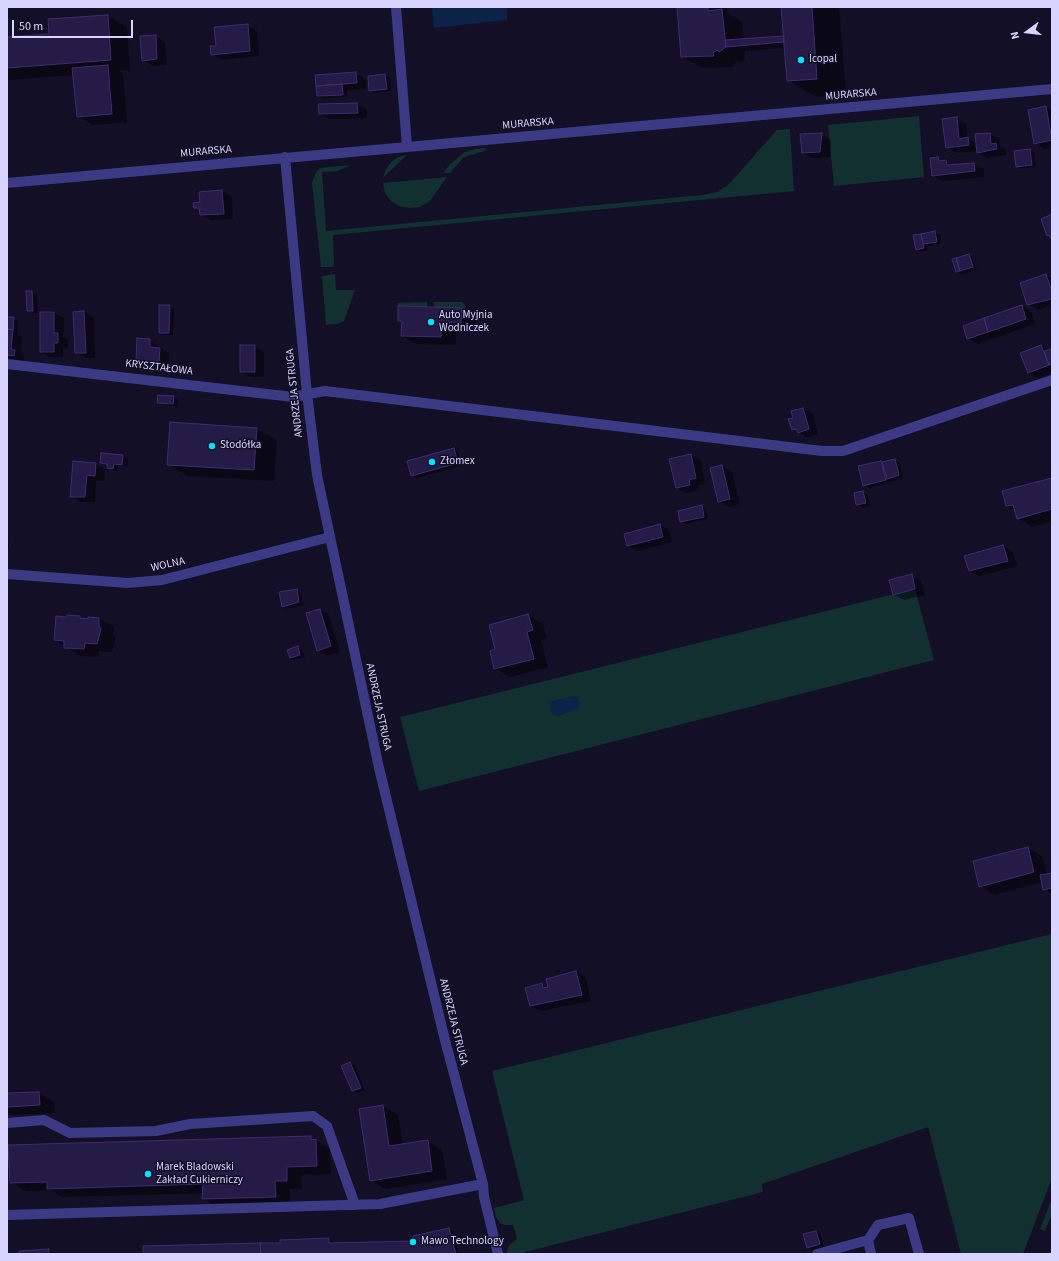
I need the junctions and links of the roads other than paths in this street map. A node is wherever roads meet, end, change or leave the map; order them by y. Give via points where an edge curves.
1 (396, 7) edge
2 (1052, 89) edge
3 (407, 146) junction
4 (285, 157) junction
5 (7, 183) edge
6 (7, 364) edge
7 (1052, 380) edge
8 (307, 394) junction
9 (330, 536) junction
10 (7, 574) edge
11 (7, 1123) edge
12 (483, 1184) junction
13 (355, 1205) junction
14 (7, 1215) edge
15 (868, 1240) junction
16 (498, 1254) edge
17 (817, 1254) edge
18 (871, 1254) edge
19 (919, 1254) edge

1 - 3 street
2 - 3 street, MURARSKA
3 - 4 street, MURARSKA
4 - 5 street, MURARSKA
4 - 8 street, ANDRZEJA STRUGA
6 - 8 street, KRYSZTAŁOWA via 293,397
7 - 8 street, KRYSZTAŁOWA via 843,450 822,451 326,391
8 - 9 street, ANDRZEJA STRUGA via 317,475
9 - 10 street, WOLNA via 162,580 128,583
9 - 12 street, ANDRZEJA STRUGA via 379,768
11 - 13 street via 44,1120 70,1133 156,1131 190,1124 313,1116 327,1126
12 - 13 street via 380,1204
12 - 16 street, ANDRZEJA STRUGA
13 - 14 street
15 - 17 street
15 - 18 street
15 - 19 street via 878,1225 910,1218

